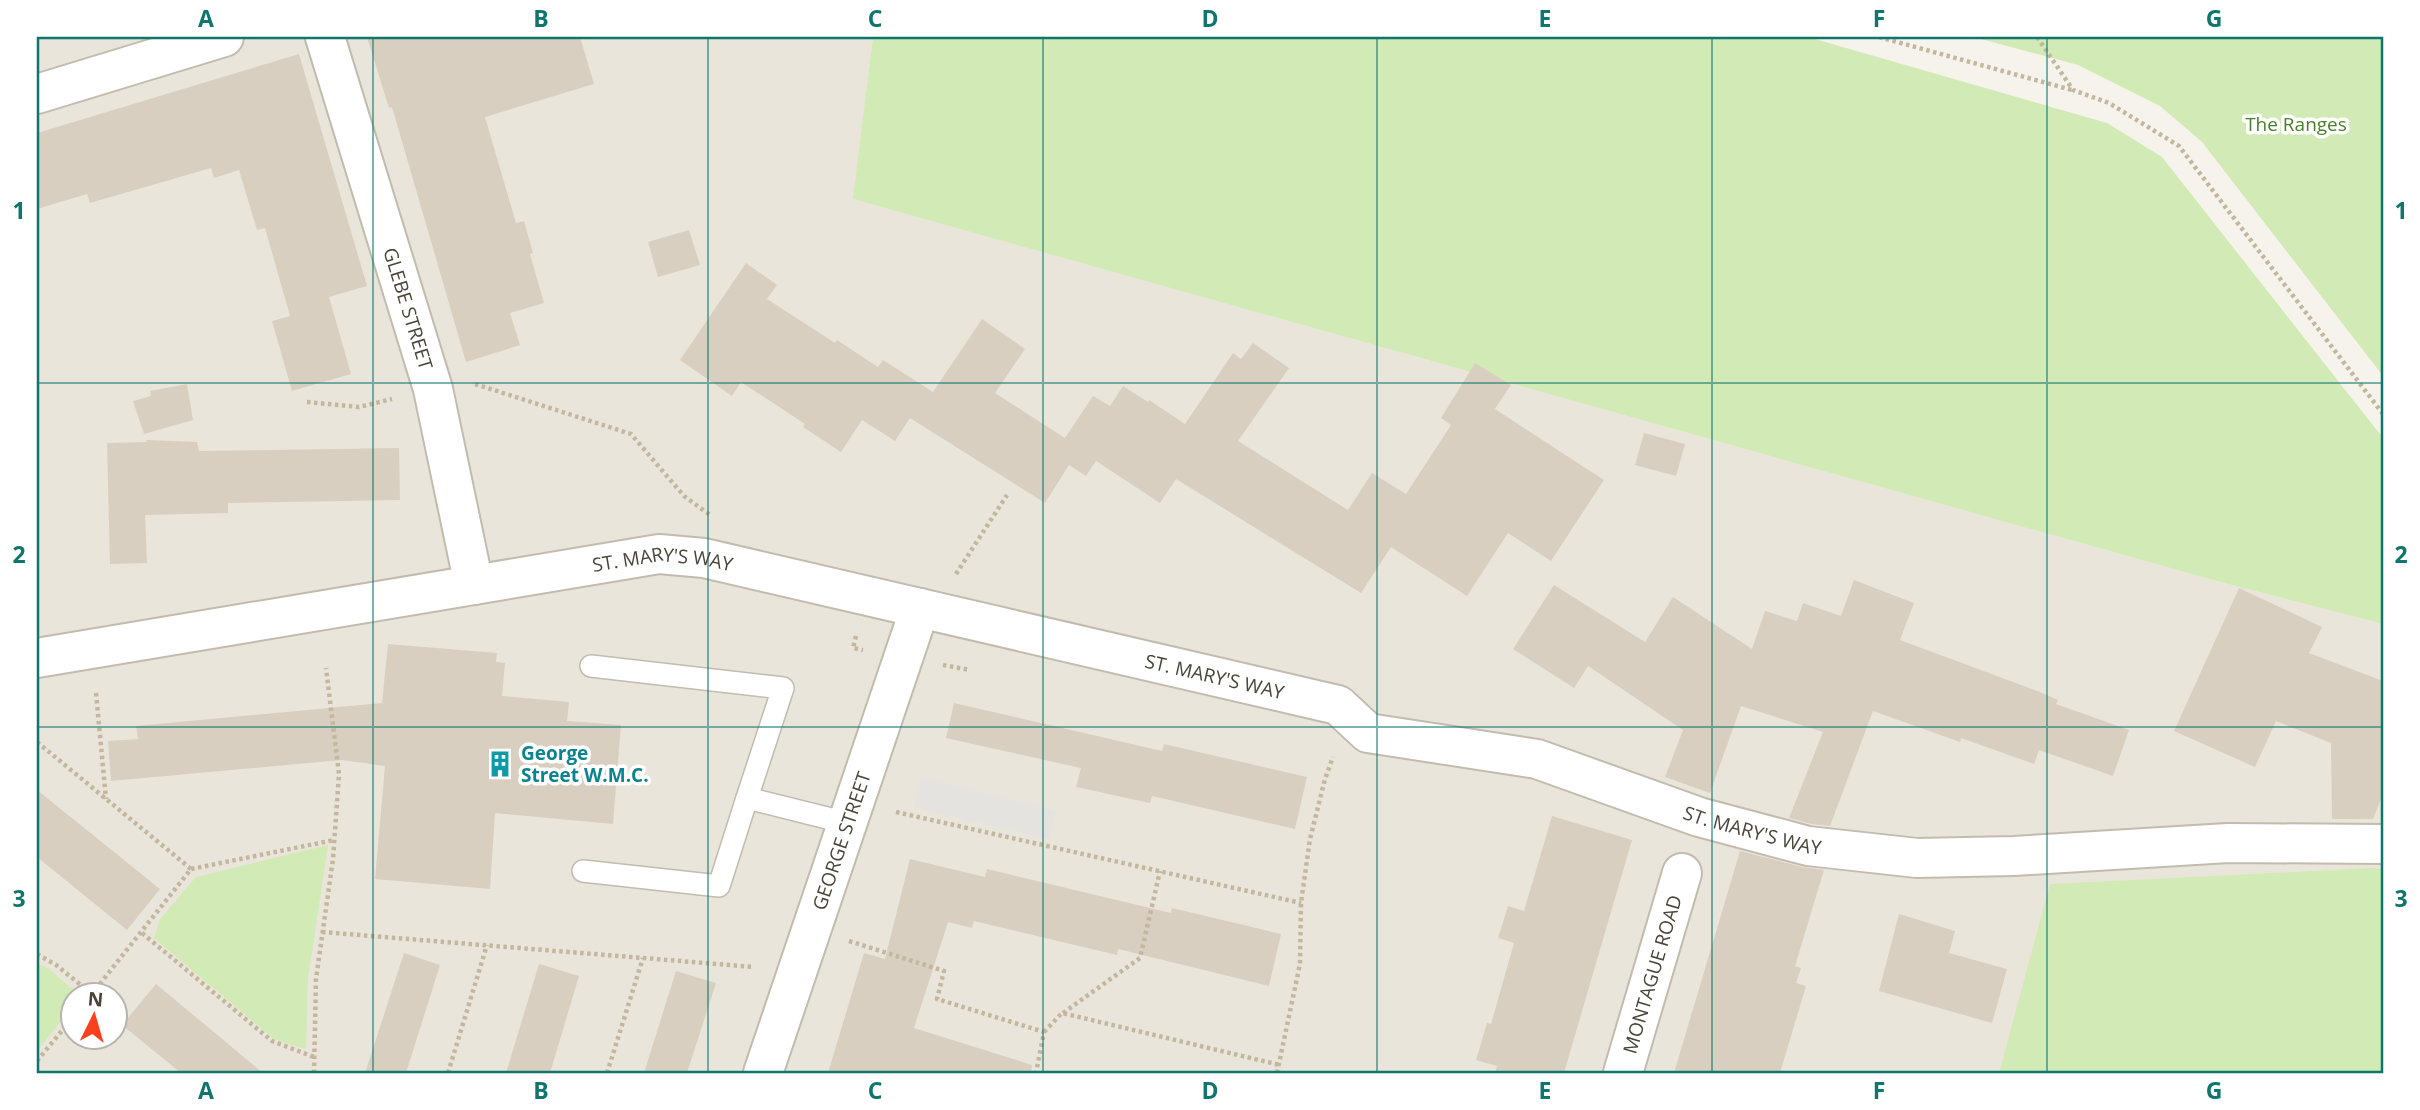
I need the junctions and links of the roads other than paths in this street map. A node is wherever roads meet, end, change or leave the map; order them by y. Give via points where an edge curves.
1 (224, 37) edge
2 (325, 37) edge
3 (37, 94) edge
4 (474, 585) junction
5 (930, 610) junction
6 (37, 658) edge
7 (592, 666) dead end
8 (747, 798) junction
9 (847, 823) junction
10 (2383, 844) edge
11 (583, 871) dead end
12 (1682, 873) dead end
13 (763, 1073) edge
14 (1623, 1073) edge

1 - 3 street
2 - 4 street, GLEBE STREET via 433,389
4 - 5 street, ST. MARY'S WAY via 659,554 704,558
4 - 6 street, ST. MARY'S WAY
5 - 9 street, GEORGE STREET
5 - 10 street, ST. MARY'S WAY via 1338,705 1368,733 1536,759 1699,817 1808,846 1917,858 2228,843
7 - 8 lane via 783,688
8 - 9 lane
8 - 11 lane via 719,886
9 - 13 street, GEORGE STREET
12 - 14 street, MONTAGUE ROAD

